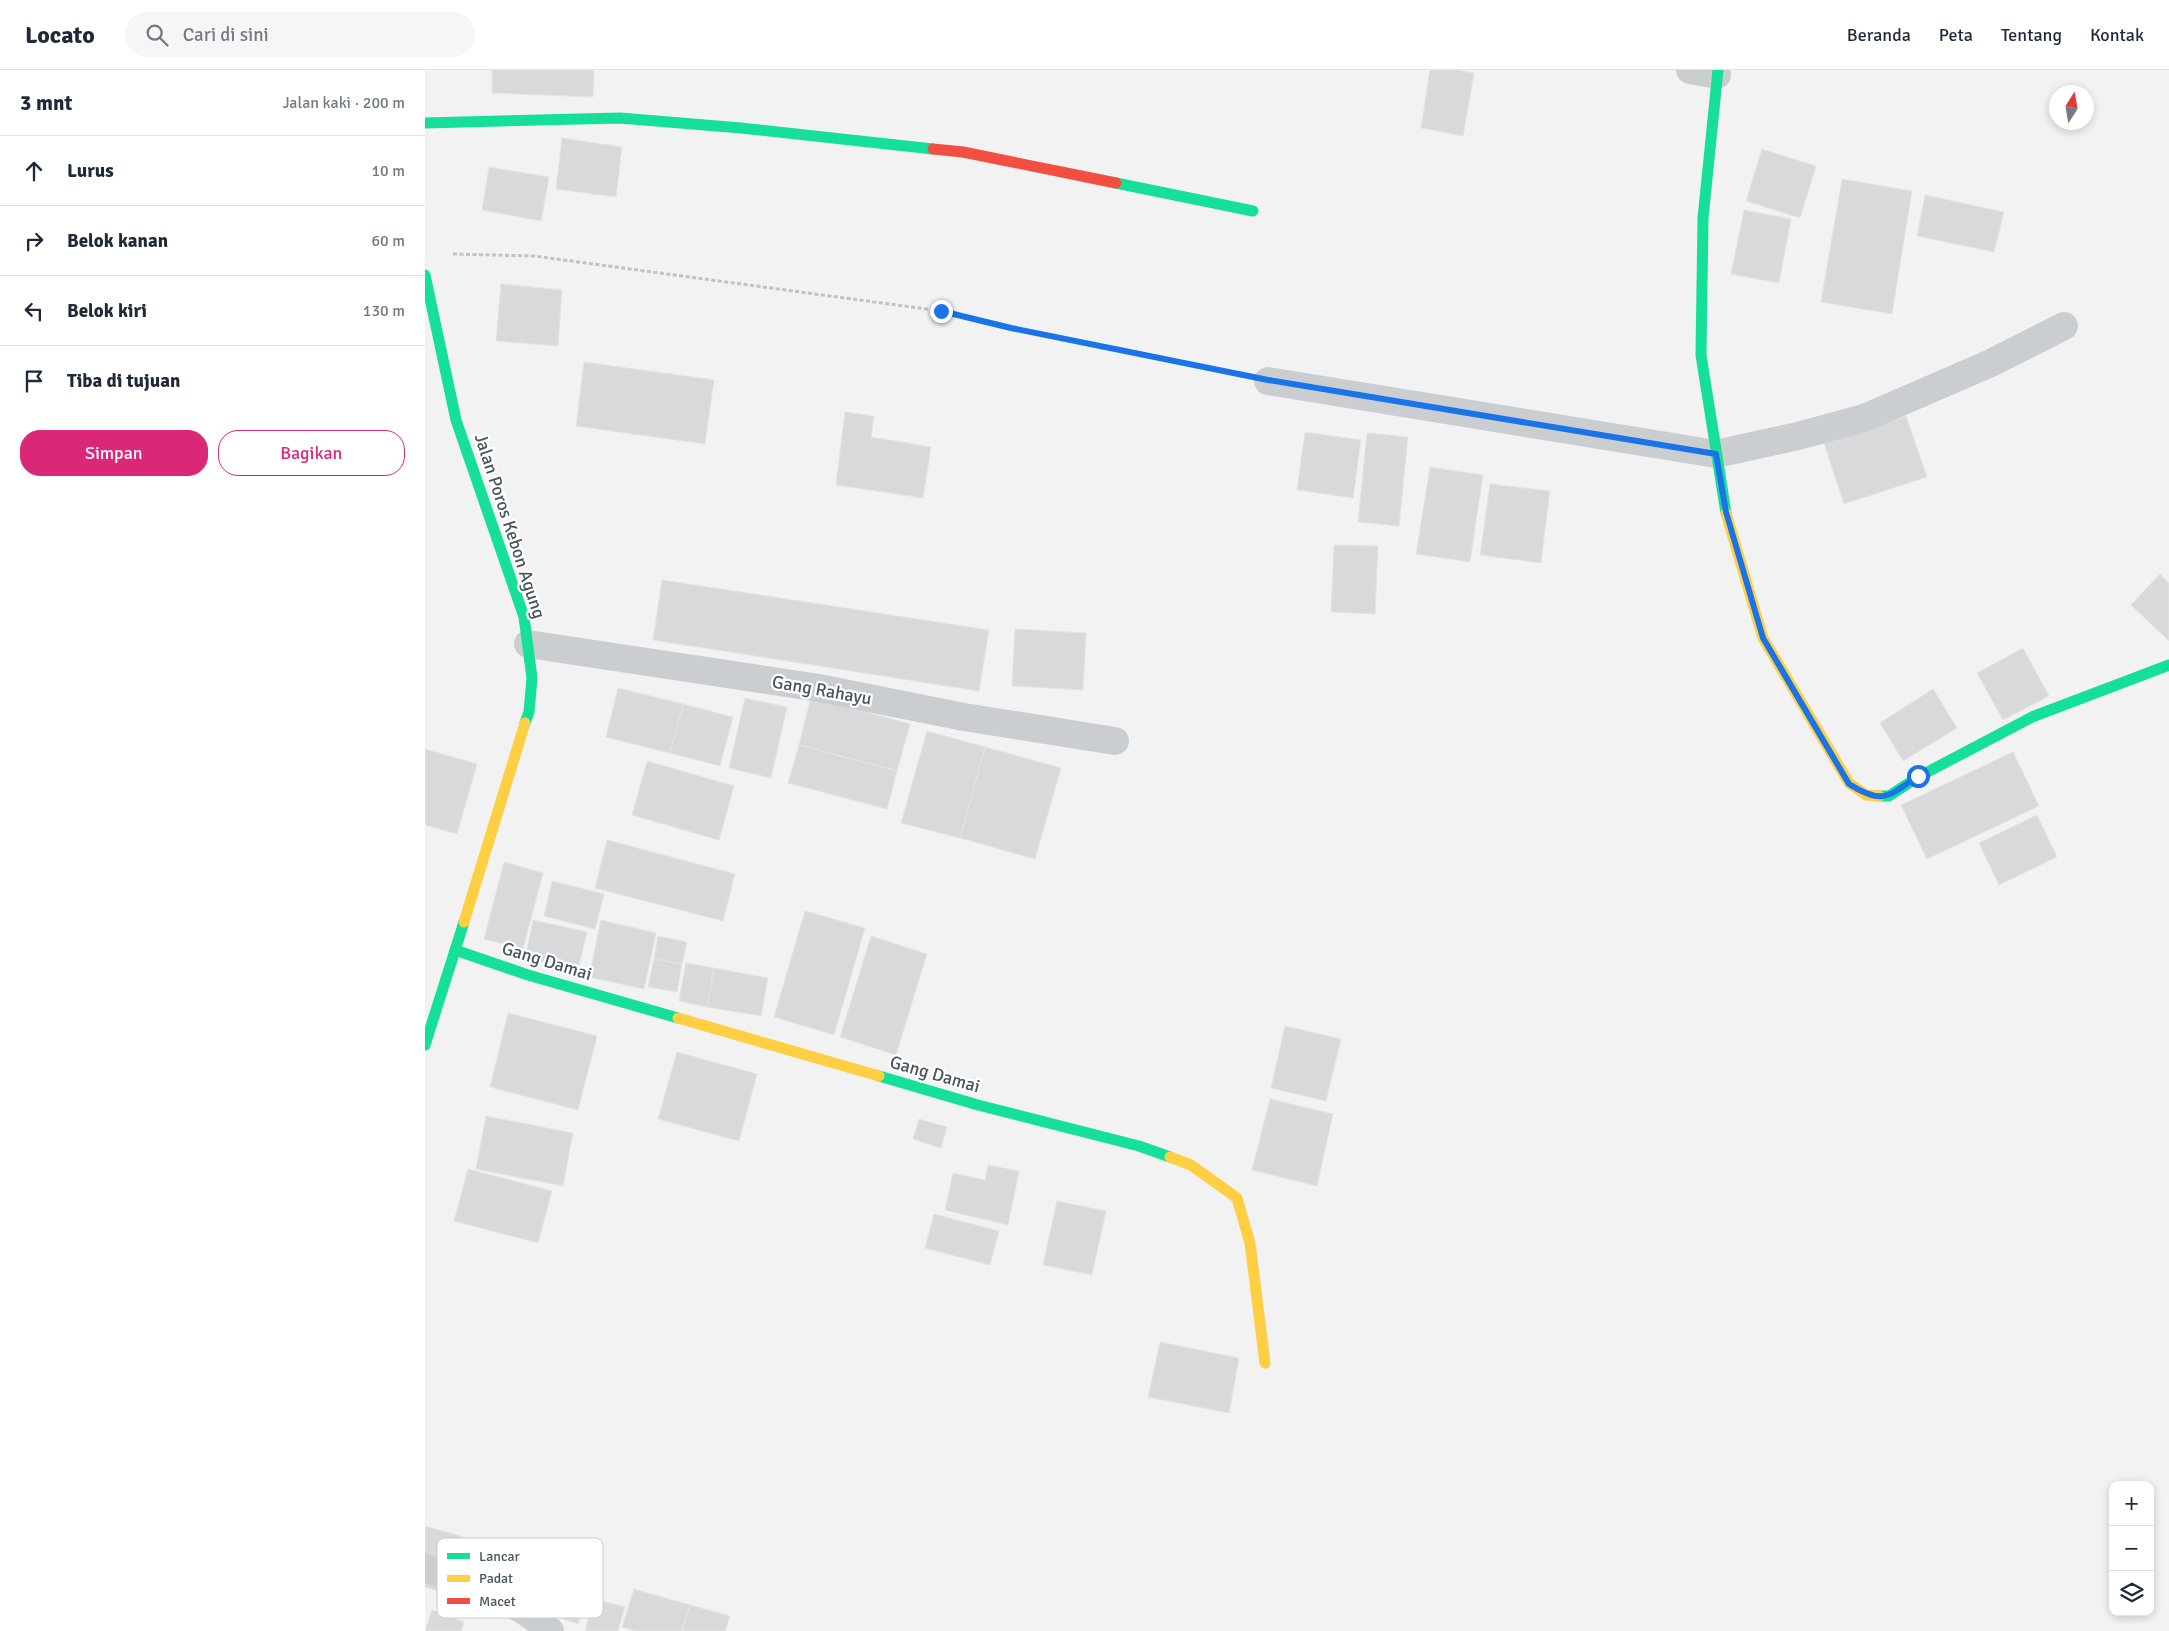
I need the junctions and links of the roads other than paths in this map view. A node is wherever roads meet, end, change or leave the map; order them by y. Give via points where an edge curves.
1 (1691, 70) edge
2 (1717, 72) edge
3 (425, 124) edge
4 (1253, 211) dead end
5 (425, 275) edge
6 (2064, 326) dead end
7 (1268, 380) road end
8 (1716, 454) junction
9 (528, 644) junction
10 (2169, 665) edge
11 (1115, 741) dead end
12 (455, 950) junction
13 (425, 1045) edge
14 (1265, 1363) dead end
15 (425, 1568) edge
16 (437, 1572) edge
17 (537, 1618) edge
18 (550, 1631) edge

1 - 2 street
2 - 8 street via 1703,218 1701,355
3 - 4 street via 620,118 741,128 963,152
5 - 9 street, Jalan Poros Kebon Agung via 456,420 524,617
6 - 8 street via 1991,364 1864,418
7 - 8 street
8 - 10 street via 1726,512 1763,638 1849,784 1865,794 1889,796 1918,776 2032,717
9 - 11 street, Gang Rahayu via 819,688 964,717
9 - 12 street, Jalan Poros Kebon Agung via 532,678 529,712
12 - 13 street, Jalan Poros Kebon Agung
12 - 14 street, Gang Damai via 969,1102 1139,1146 1191,1165 1237,1198 1250,1243
15 - 16 street
17 - 18 street

